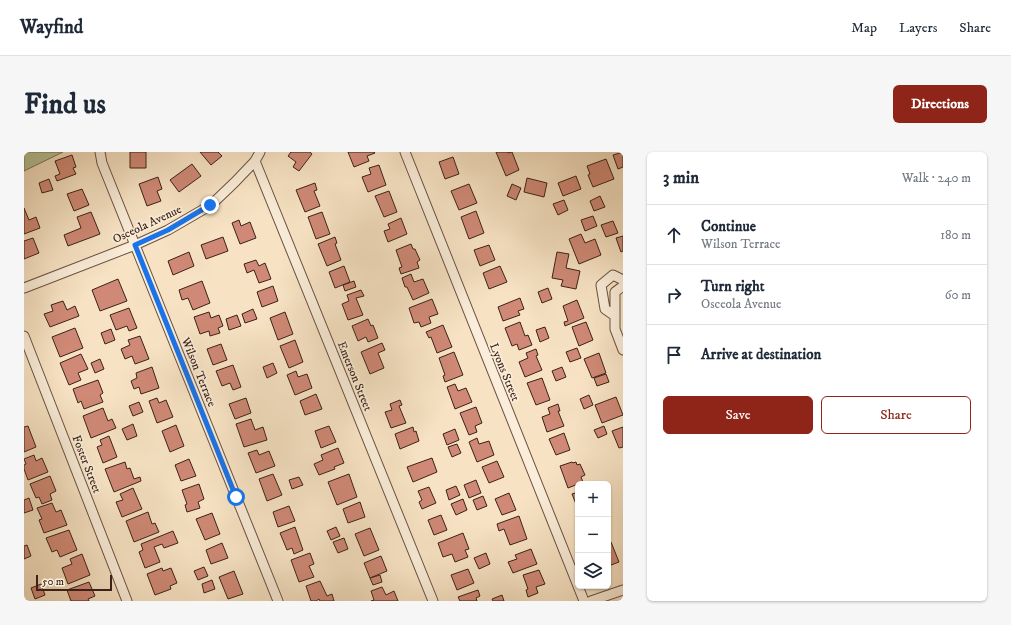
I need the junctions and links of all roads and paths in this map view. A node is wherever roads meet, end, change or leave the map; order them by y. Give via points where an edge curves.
1 (100, 152) edge
2 (260, 152) edge
3 (405, 152) edge
4 (254, 161) junction
5 (135, 245) junction
6 (623, 280) edge
7 (623, 286) edge
8 (24, 288) edge
9 (615, 316) junction
10 (24, 336) edge
11 (623, 350) edge
12 (623, 590) edge
13 (127, 601) edge
14 (278, 601) edge
15 (433, 601) edge
16 (584, 601) edge
17 (591, 601) edge

1 - 5 street, Wilson Terrace via 102,163
2 - 4 street, Osceola Avenue
3 - 16 street, Lyons Street
4 - 5 street, Osceola Avenue via 210,205 168,230
4 - 15 street, Emerson Street
5 - 8 street, Osceola Avenue
5 - 14 street, Wilson Terrace
6 - 9 street via 613,275 601,285 605,309
7 - 9 street via 615,292
9 - 11 street via 615,329
10 - 13 street, Foster Street
12 - 17 street

